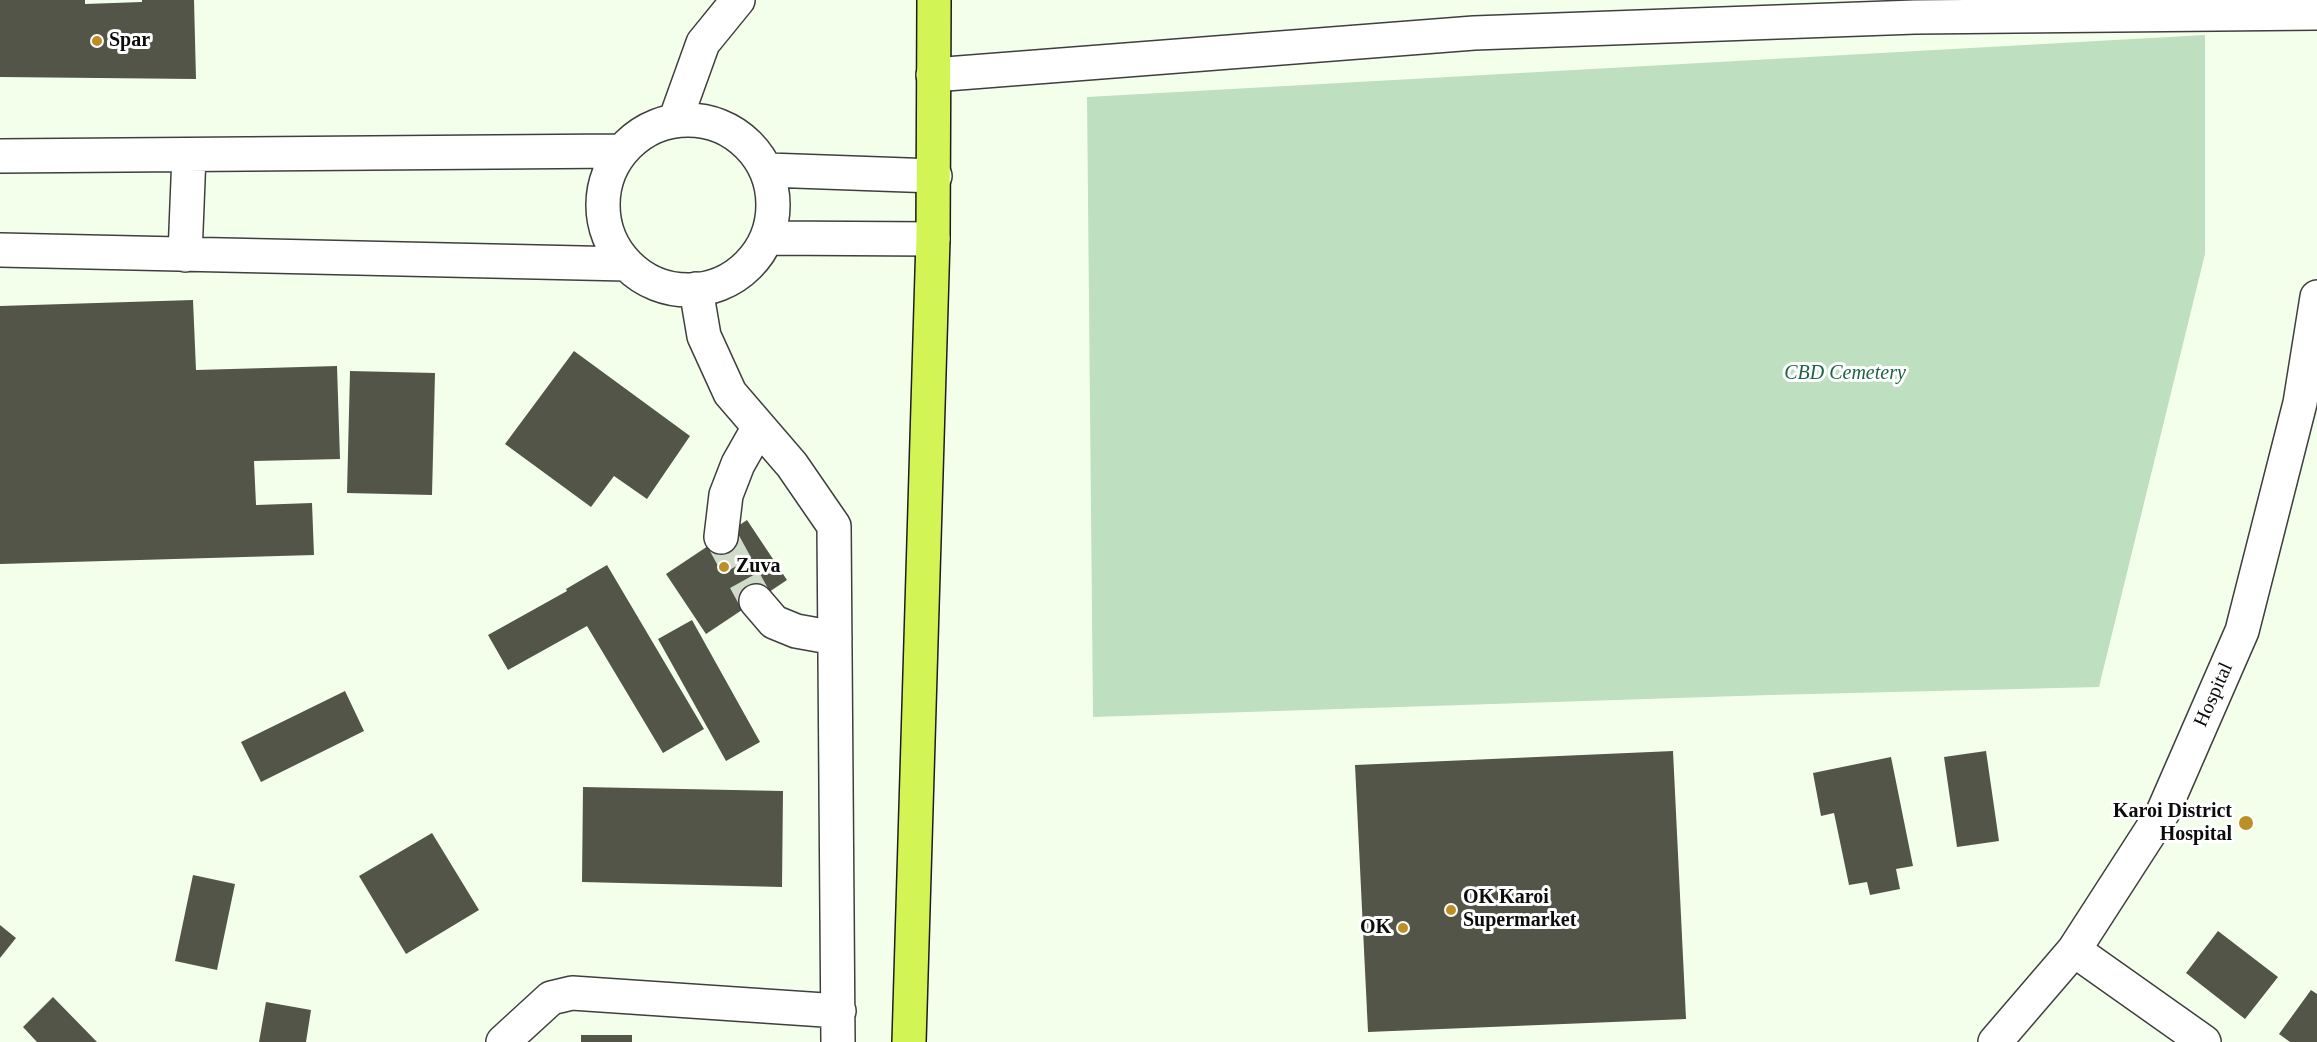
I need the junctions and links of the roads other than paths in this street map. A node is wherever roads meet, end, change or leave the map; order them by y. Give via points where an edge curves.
1 (738, 0) edge
2 (934, 0) edge
3 (2317, 13) edge
4 (933, 75) junction
5 (676, 118) junction
6 (620, 151) junction
7 (189, 155) junction
8 (0, 156) edge
9 (768, 170) junction
10 (934, 176) junction
11 (768, 238) junction
12 (933, 239) junction
13 (0, 250) edge
14 (185, 255) junction
15 (626, 264) junction
16 (696, 289) junction
17 (2317, 297) edge
18 (759, 427) junction
19 (721, 537) tunnel mouth
20 (756, 600) tunnel mouth
21 (835, 638) junction
22 (2074, 950) junction
23 (839, 1026) edge
24 (503, 1042) edge
25 (909, 1042) edge
26 (1995, 1042) edge
27 (2204, 1042) edge

1 - 5 street via 703,43
2 - 4 highway
3 - 4 street via 1915,17 1474,33
4 - 10 highway
5 - 6 street via 645,129
5 - 9 street via 730,129
6 - 7 street
6 - 15 street via 604,188 606,229
7 - 8 street
7 - 14 street
9 - 10 street
9 - 11 street via 775,204
10 - 12 highway
11 - 12 street
11 - 16 street via 748,268 717,286
12 - 25 highway
13 - 14 street
14 - 15 street
15 - 16 street via 660,288
16 - 18 street via 704,336 730,393
17 - 22 street, Hospital via 2300,403 2242,631 2163,812
18 - 19 street via 726,495
18 - 21 street via 792,465 834,526
20 - 21 street via 774,622 795,631
21 - 23 street
22 - 26 street, Hospital
22 - 27 street
23 - 24 street via 572,993 551,998

